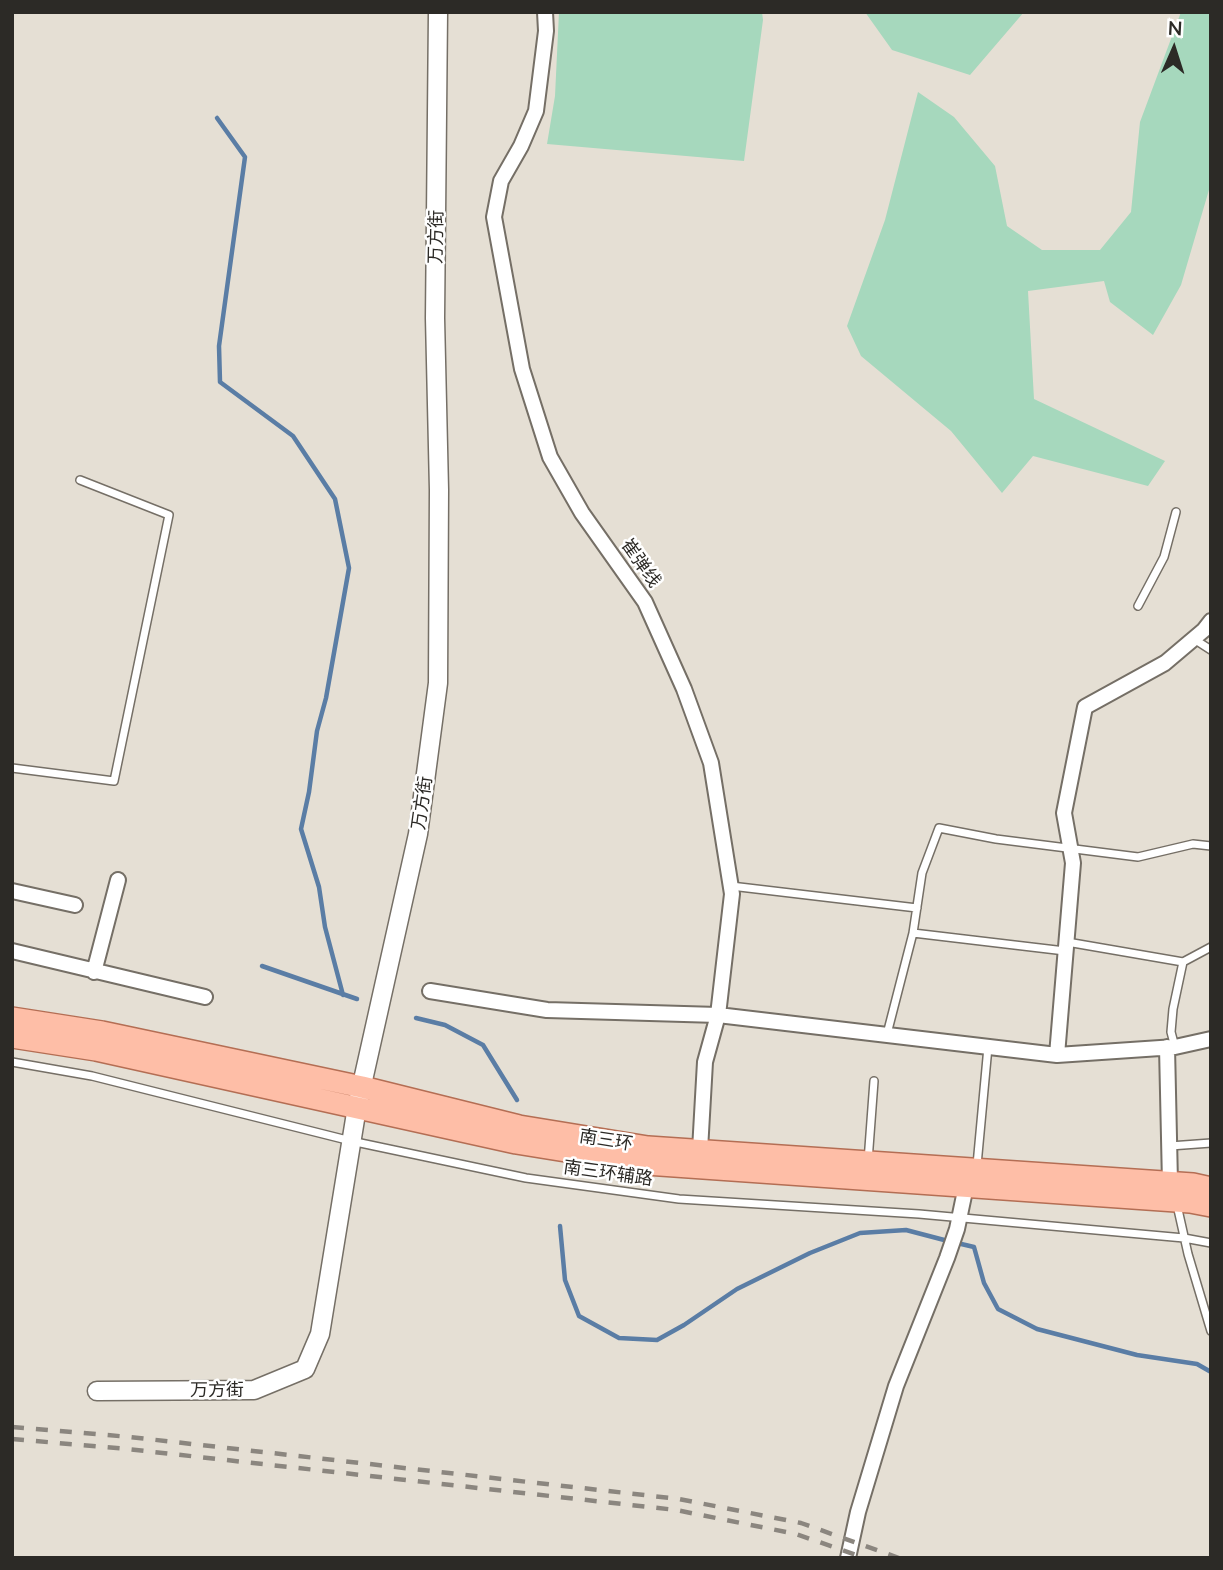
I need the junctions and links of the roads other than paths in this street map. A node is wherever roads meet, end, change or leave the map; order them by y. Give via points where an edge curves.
1 (438, 12) edge
2 (545, 12) edge
3 (80, 480) dead end
4 (1176, 512) dead end
5 (1138, 606) dead end
6 (1211, 621) edge
7 (1194, 639) junction
8 (1211, 650) edge
9 (12, 768) edge
10 (1211, 846) edge
11 (1070, 847) junction
12 (118, 880) dead end
13 (730, 886) junction
14 (12, 891) edge
15 (75, 905) dead end
16 (917, 908) junction
17 (913, 933) junction
18 (1066, 947) junction
19 (1211, 947) edge
20 (12, 951) edge
21 (1183, 962) junction
22 (94, 972) junction
23 (430, 991) dead end
24 (205, 997) dead end
25 (718, 1015) junction
26 (12, 1018) edge
27 (887, 1035) junction
28 (12, 1037) edge
29 (1211, 1038) edge
30 (988, 1047) junction
31 (1171, 1047) junction
32 (1057, 1055) junction
33 (12, 1062) edge
34 (874, 1081) dead end
35 (359, 1097) junction
36 (351, 1141) junction
37 (1211, 1143) edge
38 (1169, 1146) junction
39 (700, 1150) junction
40 (868, 1162) junction
41 (971, 1178) junction
42 (1211, 1188) edge
43 (1173, 1192) junction
44 (1211, 1206) edge
45 (958, 1223) junction
46 (1184, 1238) junction
47 (1211, 1243) edge
48 (1211, 1331) edge
49 (97, 1391) dead end
50 (848, 1558) edge

1 - 35 street, 万方街 via 438,683 418,834
2 - 13 street, 崔弹线 via 536,111 501,181 494,217 522,369 551,457 582,513 645,602 684,688 711,763
3 - 9 lane via 169,515 114,781
4 - 5 lane via 1164,557
6 - 7 street
7 - 8 lane
7 - 11 street via 1165,663 1085,706 1064,813
10 - 11 lane via 1192,844 1138,857
11 - 16 lane via 939,828 922,873
11 - 18 street via 1073,863
12 - 22 street
13 - 16 lane
13 - 25 street, 崔弹线
14 - 15 street
16 - 17 lane
17 - 18 lane
17 - 27 lane
18 - 21 lane
18 - 32 street
19 - 21 lane
20 - 22 street
21 - 31 lane
22 - 24 street
23 - 25 street via 547,1010
25 - 27 street
25 - 39 street, 崔弹线 via 705,1062
26 - 35 main road, 南三环 via 102,1032
27 - 30 street
28 - 35 main road, 南三环
29 - 31 street
30 - 32 street
30 - 41 lane
31 - 32 street
31 - 38 street
33 - 36 lane, 南三环辅路 via 92,1076
34 - 40 lane
35 - 36 street, 万方街
35 - 39 main road, 南三环 via 648,1147
35 - 41 main road, 南三环 via 516,1143 646,1164
36 - 45 lane, 南三环辅路 via 526,1178 679,1199
36 - 49 street, 万方街 via 320,1334 305,1369 254,1390
37 - 38 lane
38 - 43 street
39 - 40 main road, 南三环
40 - 41 main road, 南三环
41 - 43 main road, 南三环
41 - 45 street
42 - 43 main road, 南三环
43 - 44 main road, 南三环
43 - 46 lane
45 - 46 lane, 南三环辅路
45 - 50 street via 896,1385
46 - 47 lane, 南三环辅路
46 - 48 lane

